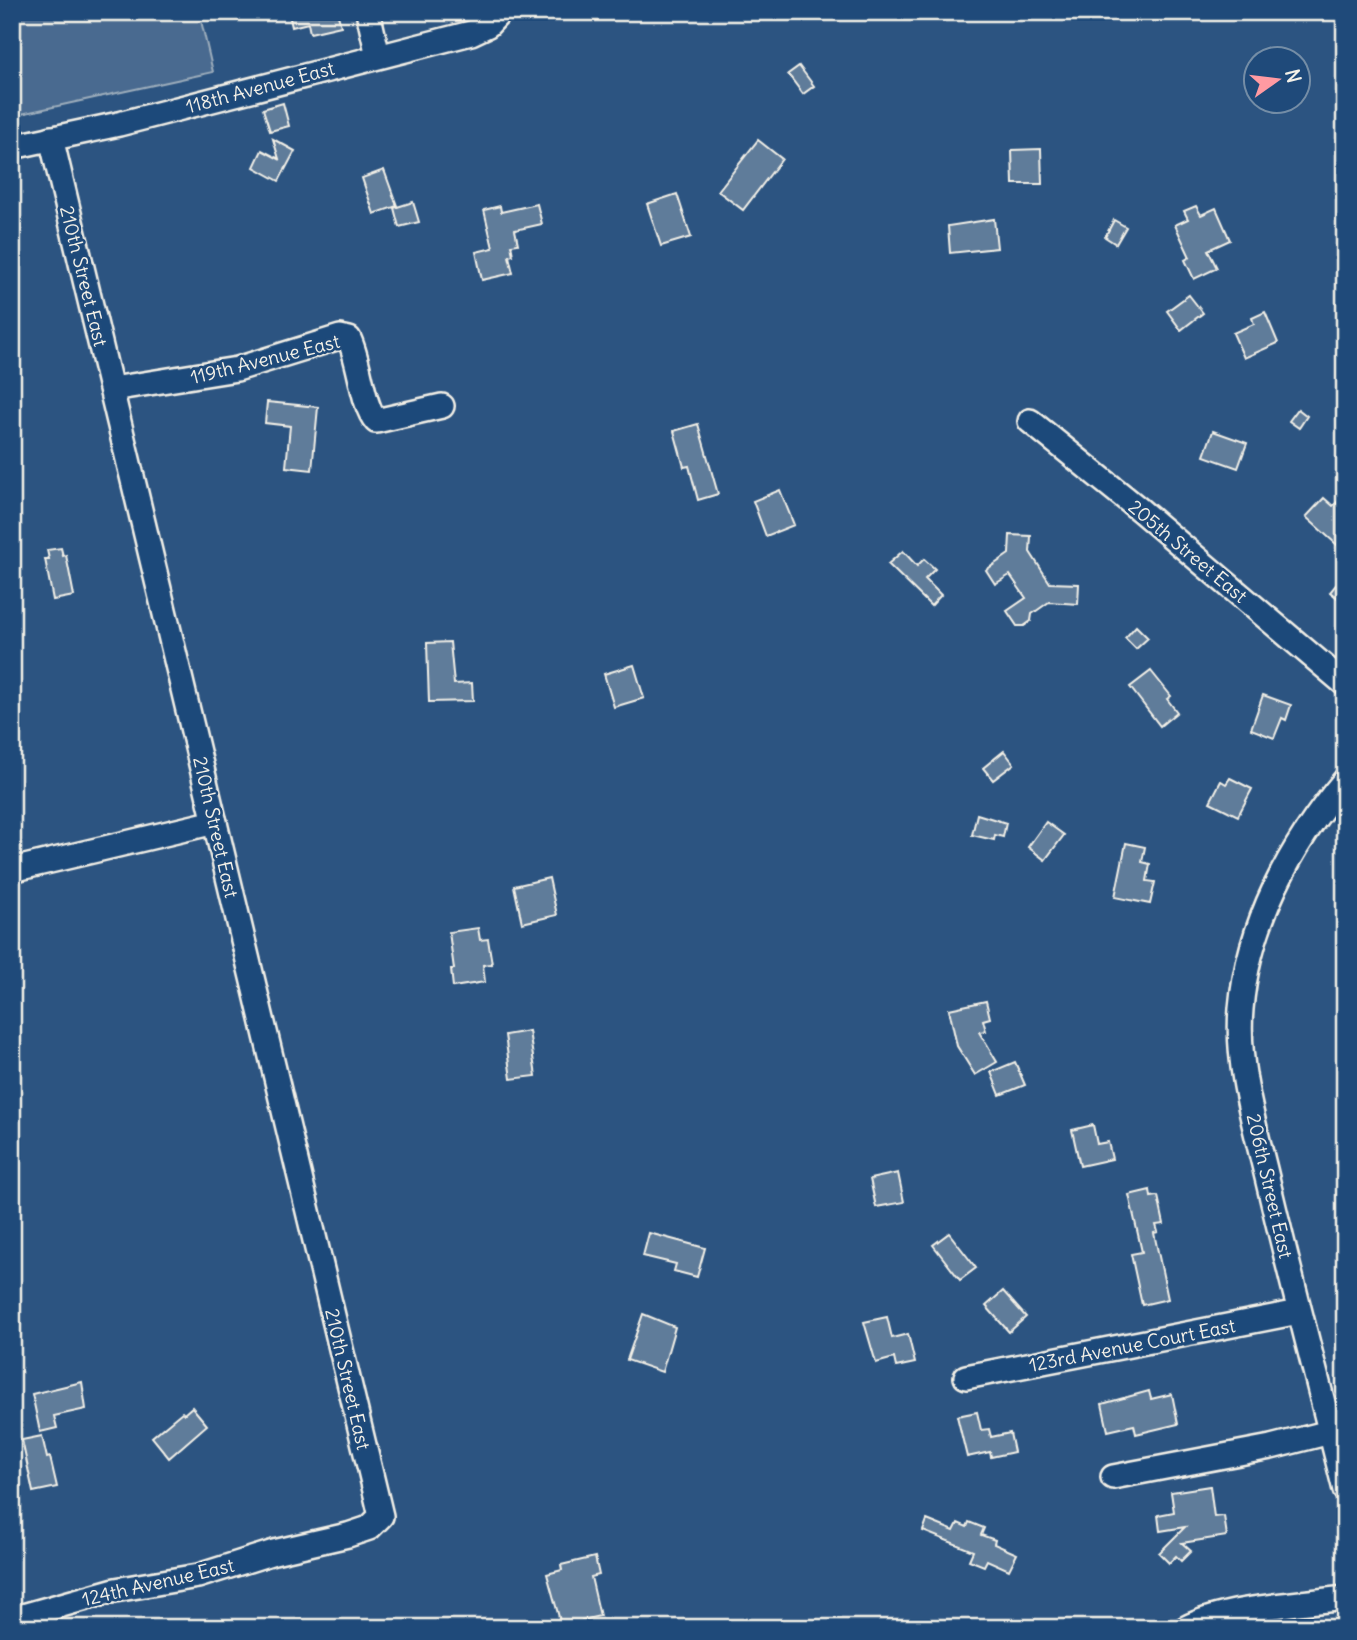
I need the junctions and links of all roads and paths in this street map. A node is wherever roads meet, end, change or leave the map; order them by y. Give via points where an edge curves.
1 (368, 12) edge
2 (500, 12) edge
3 (378, 56) junction
4 (51, 138) junction
5 (12, 147) edge
6 (112, 389) junction
7 (442, 406) dead end
8 (1030, 421) dead end
9 (1345, 684) edge
10 (1345, 780) edge
11 (215, 822) junction
12 (12, 870) edge
13 (1299, 1312) junction
14 (966, 1377) dead end
15 (1330, 1432) junction
16 (1113, 1476) dead end
17 (1345, 1490) edge
18 (381, 1516) joint
19 (1345, 1598) edge
20 (12, 1619) edge
21 (1185, 1628) edge

1 - 3 street
2 - 3 street, 118th Avenue East via 471,33
3 - 4 street, 118th Avenue East
4 - 5 street, 118th Avenue East
4 - 6 street, 210th Street East
6 - 7 street, 119th Avenue East via 237,369 340,337 349,339 353,348 376,421
6 - 11 street, 210th Street East
8 - 9 street, 205th Street East
10 - 13 street, 206th Street East via 1313,821 1277,882 1249,959 1241,1007 1241,1047 1256,1131
11 - 12 street
11 - 18 street, 210th Street East
13 - 14 street, 123rd Avenue Court East
13 - 15 street, 206th Street East
15 - 16 street
15 - 17 street, 206th Street East
18 - 20 street, 124th Avenue East via 369,1528 348,1535
19 - 21 street via 1254,1610

